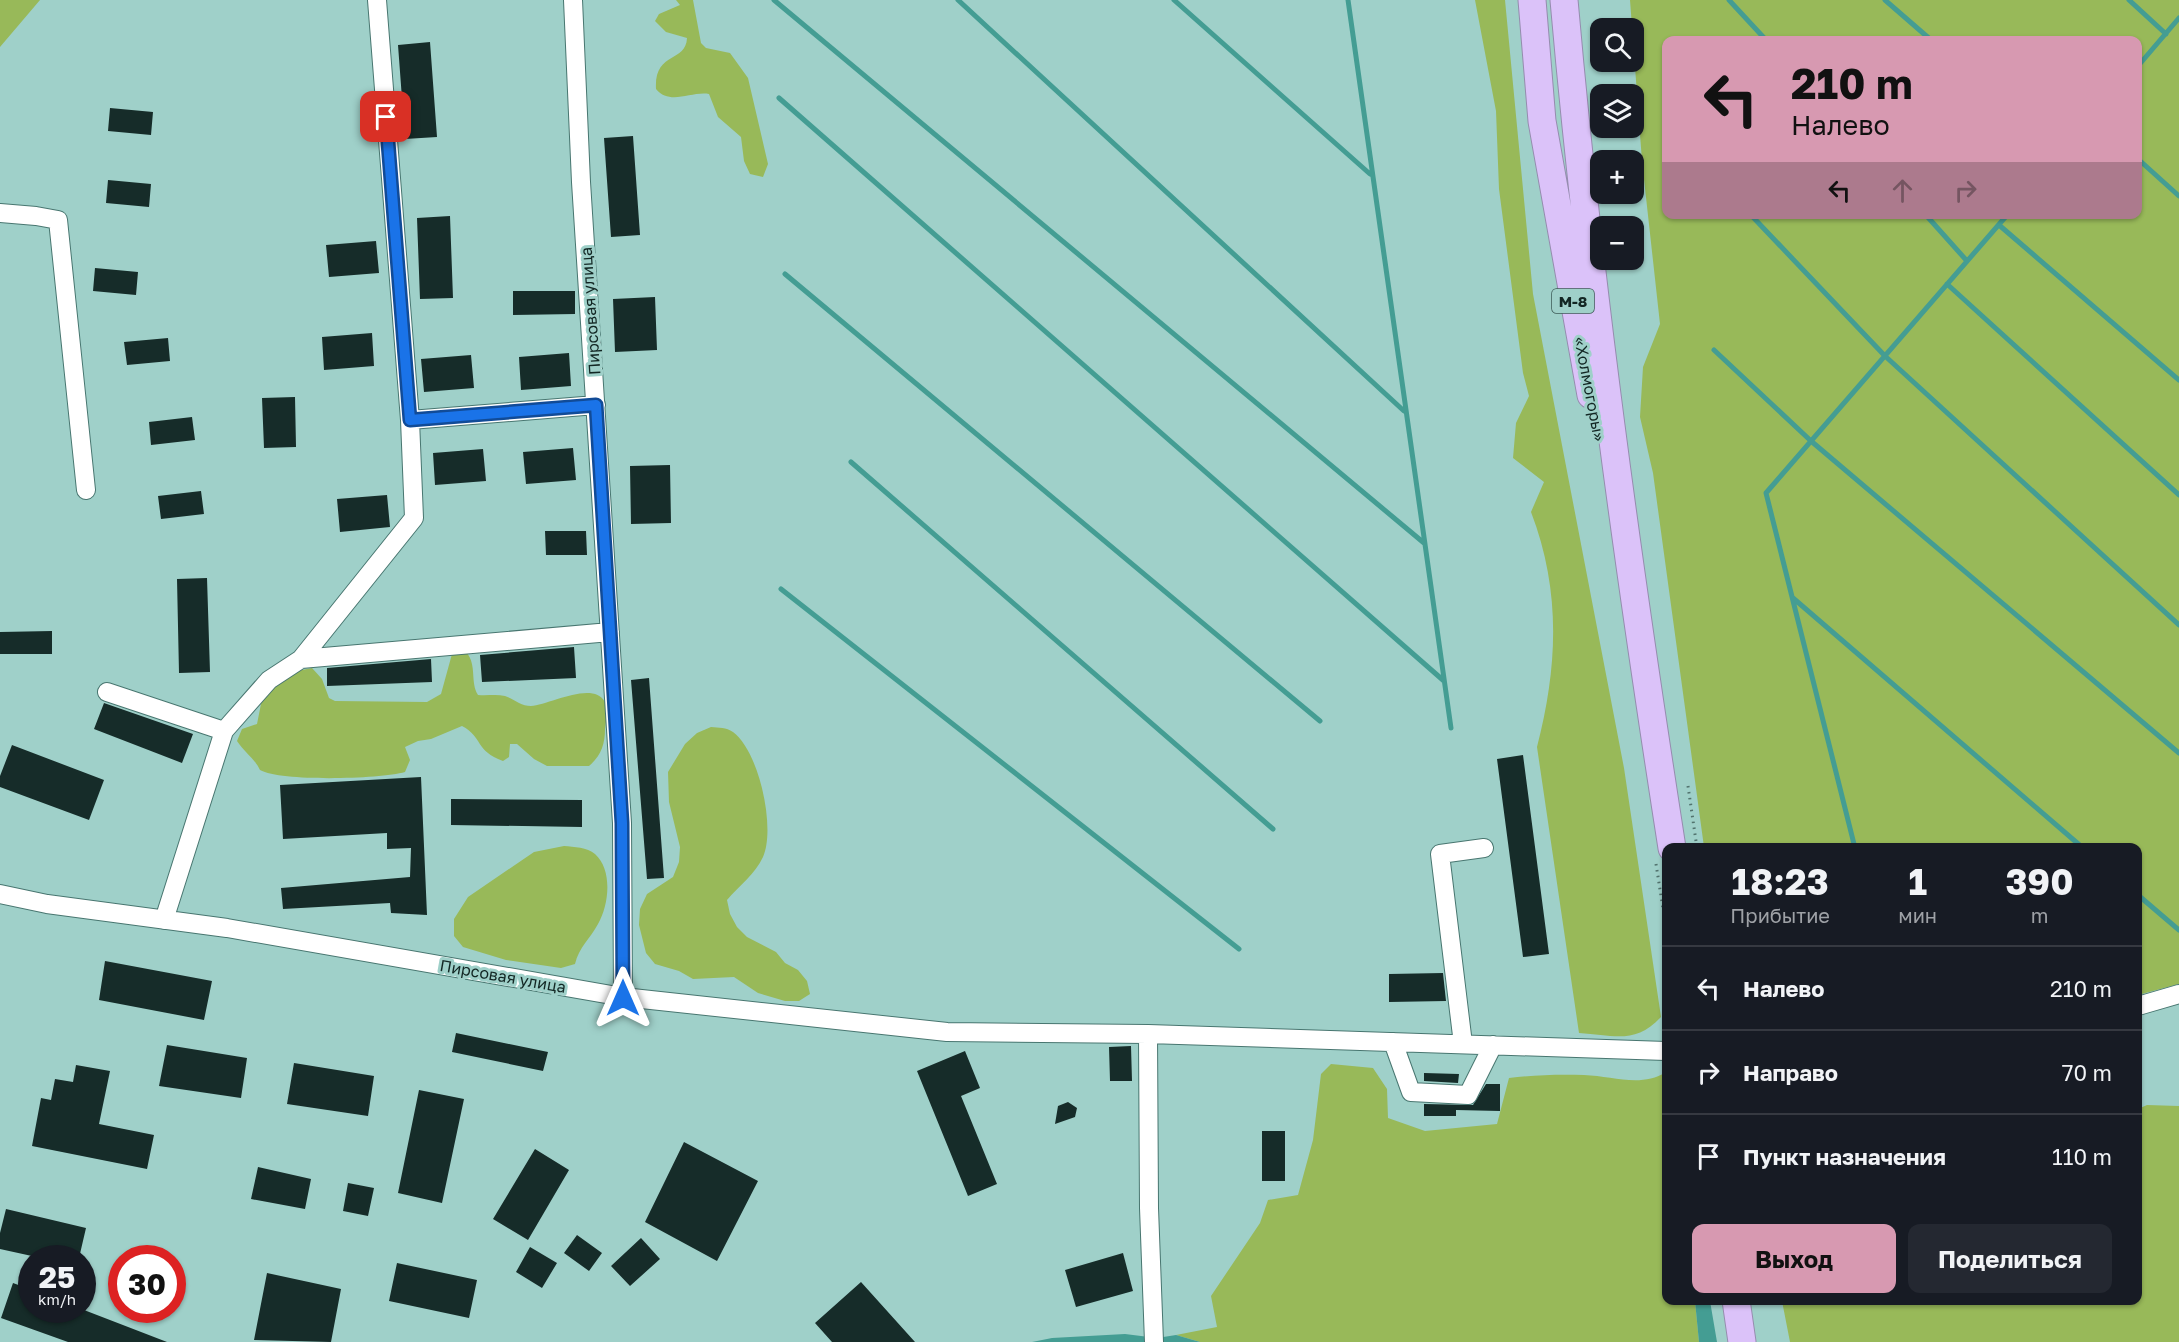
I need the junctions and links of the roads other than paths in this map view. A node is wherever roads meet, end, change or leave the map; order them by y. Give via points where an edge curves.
1 (377, 0) edge
2 (573, 0) edge
3 (1532, 0) edge
4 (1564, 0) edge
5 (0, 213) edge
6 (596, 405) junction
7 (410, 420) junction
8 (86, 490) dead end
9 (1633, 599) junction
10 (610, 632) junction
11 (301, 659) junction
12 (107, 692) dead end
13 (224, 730) junction
14 (1663, 843) edge
15 (1484, 848) dead end
16 (0, 894) edge
17 (164, 920) junction
18 (2179, 994) edge
19 (623, 998) junction
20 (2142, 1005) edge
21 (1148, 1034) junction
22 (1393, 1042) junction
23 (1463, 1044) junction
24 (1492, 1045) junction
25 (1662, 1051) edge
26 (1737, 1305) edge
27 (1154, 1334) edge
28 (1742, 1342) edge

1 - 7 street
2 - 6 street, Пирсовая улица
3 - 9 highway, «Холмогоры» / М-8 via 1544,133 1580,342
4 - 9 highway, «Холмогоры» / М-8 via 1580,172
5 - 8 street via 58,220
6 - 7 street
6 - 10 street, Пирсовая улица
7 - 11 street via 414,518
9 - 14 highway, «Холмогоры» / М-8
10 - 11 street
10 - 19 street, Пирсовая улица via 622,823
11 - 13 street via 269,680
12 - 13 street
13 - 17 street
15 - 23 street via 1440,854
16 - 17 street, Пирсовая улица
17 - 19 street, Пирсовая улица
18 - 20 street
19 - 21 street via 947,1032
21 - 22 street
21 - 27 street
22 - 23 street
22 - 24 street via 1411,1092 1468,1095
23 - 24 street
24 - 25 street
26 - 28 highway

